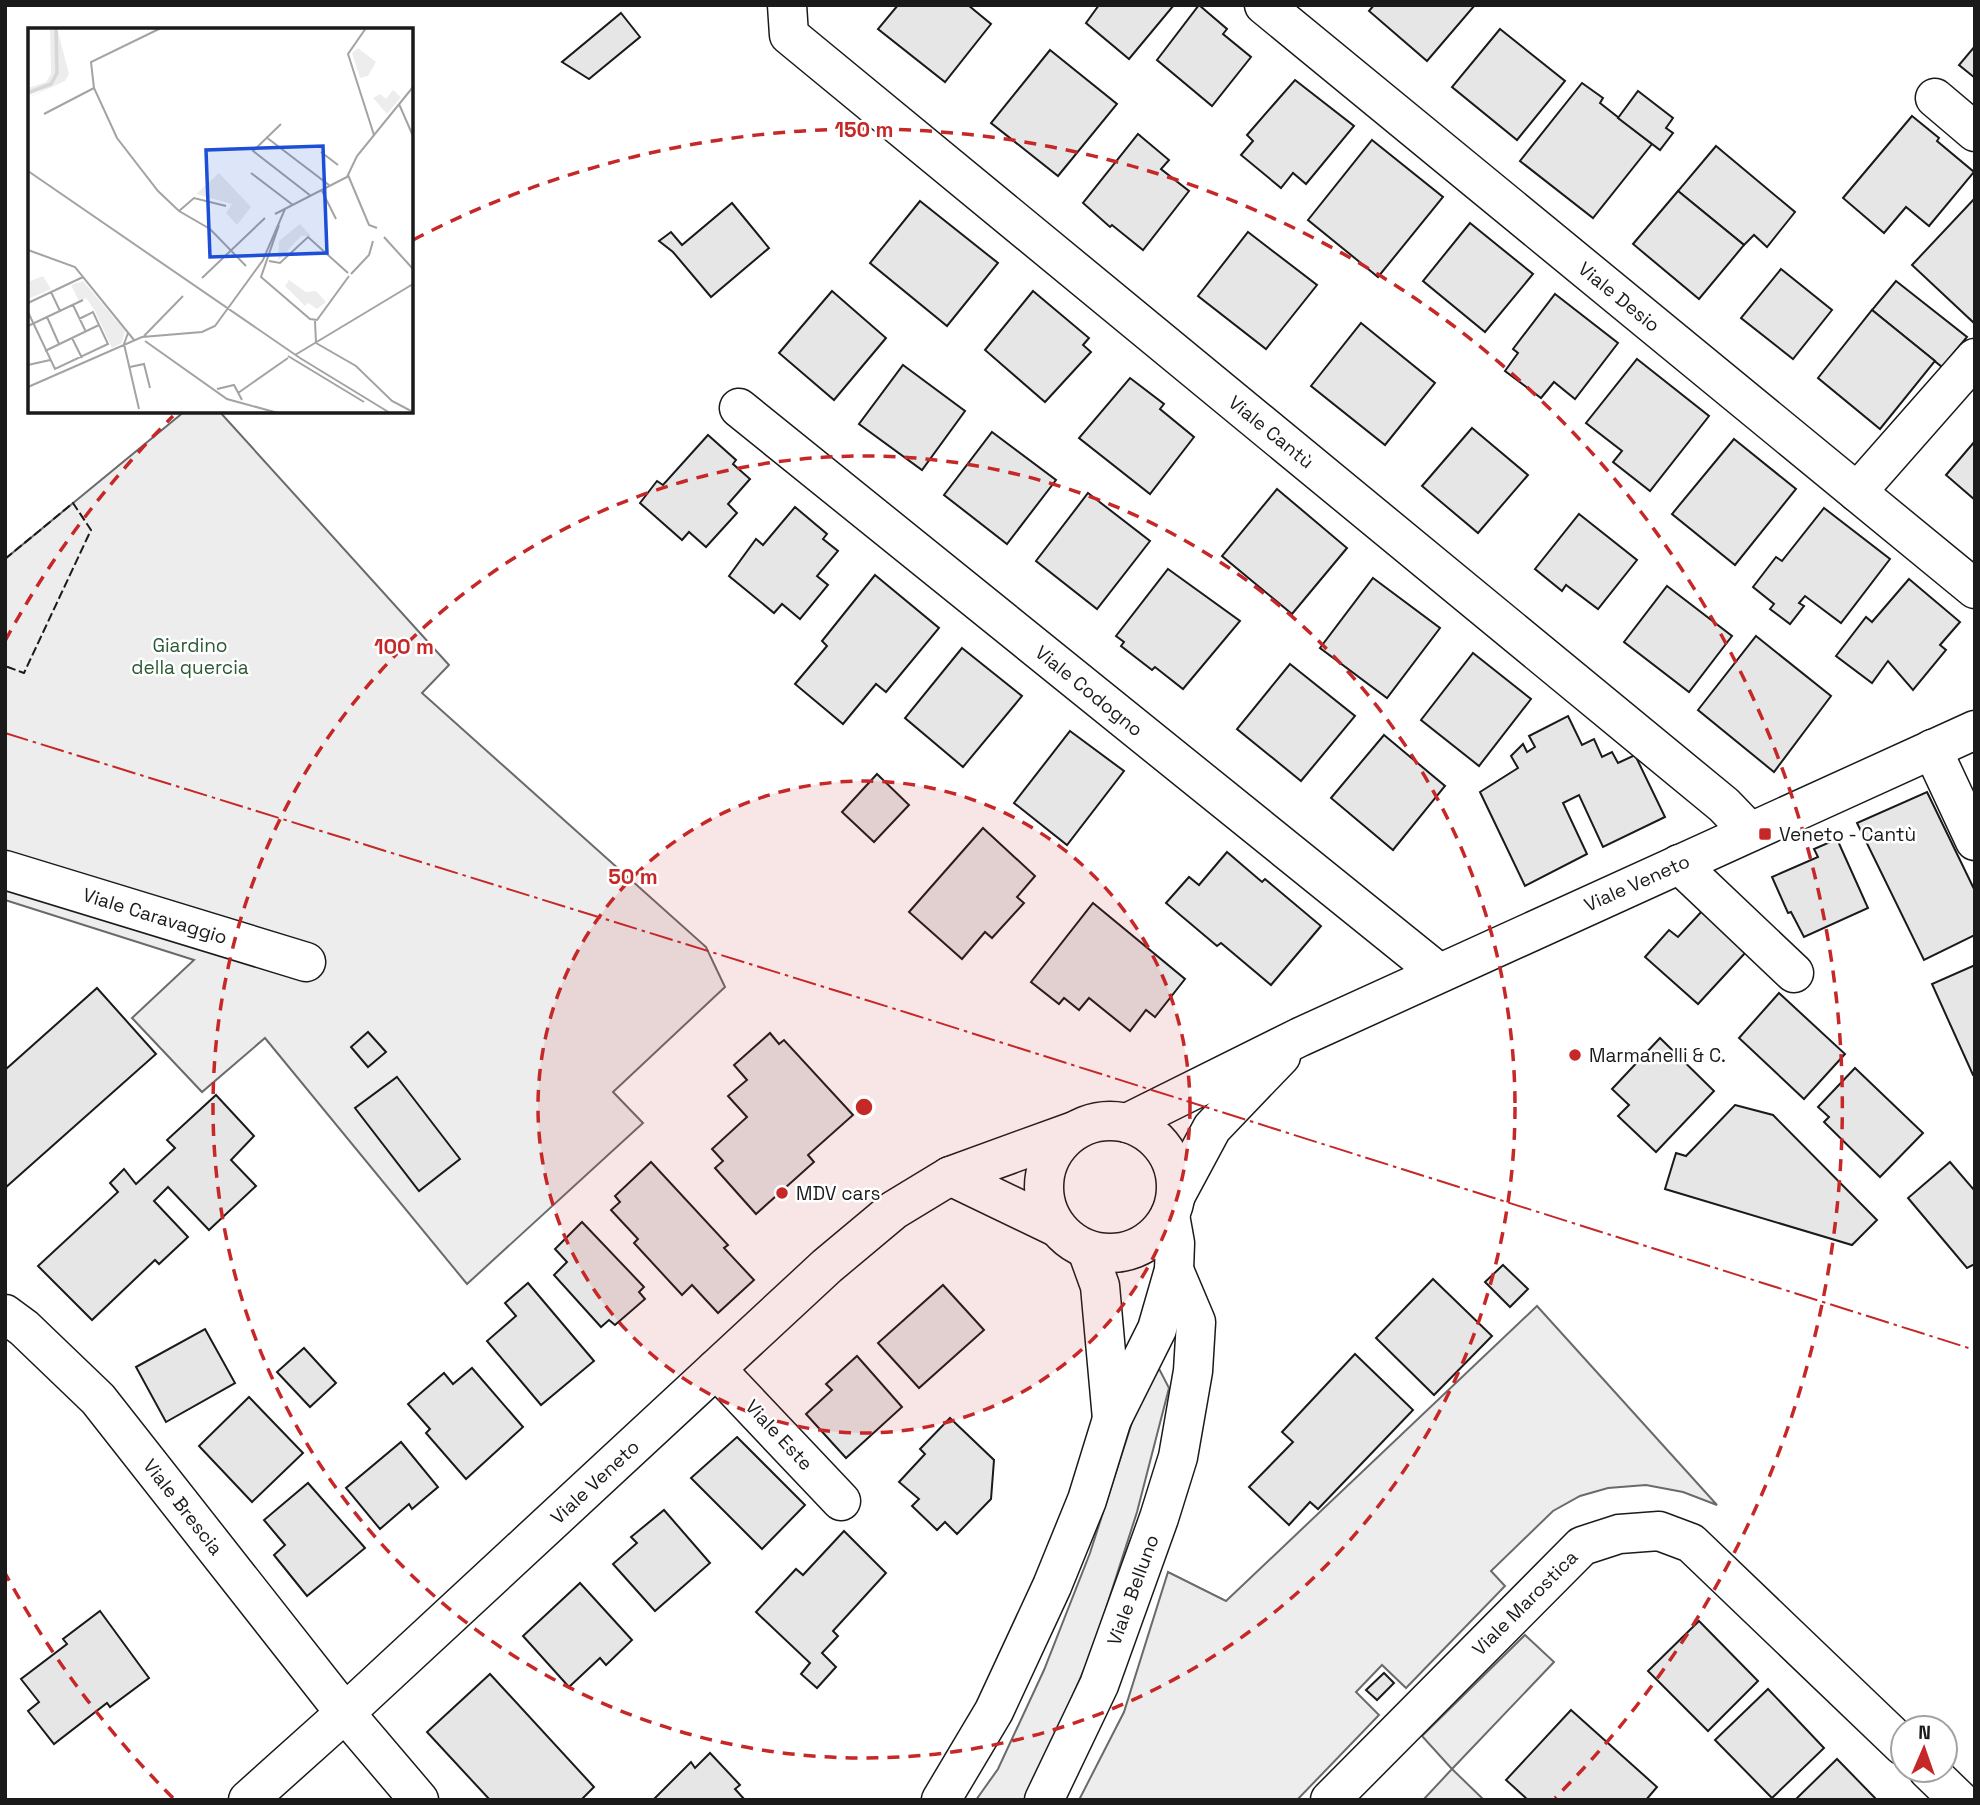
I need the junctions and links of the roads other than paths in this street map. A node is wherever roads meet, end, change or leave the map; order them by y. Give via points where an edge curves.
1 (1264, 5) edge
2 (788, 20) edge
3 (1935, 99) dead end
4 (1975, 132) edge
5 (1975, 358) edge
6 (739, 408) dead end
7 (1857, 492) junction
8 (1975, 589) edge
9 (1975, 730) edge
10 (1932, 749) junction
11 (1750, 832) junction
12 (1975, 841) edge
13 (1678, 864) junction
14 (5, 870) edge
15 (306, 962) dead end
16 (1439, 973) junction
17 (1794, 973) dead end
18 (1300, 1037) junction
19 (1126, 1123) junction
20 (1074, 1131) junction
21 (950, 1176) junction
22 (1173, 1205) junction
23 (1056, 1227) junction
24 (1087, 1250) junction
25 (1174, 1270) junction
26 (1101, 1286) junction
27 (5, 1314) edge
28 (1157, 1329) junction
29 (716, 1369) junction
30 (1193, 1371) junction
31 (1112, 1419) junction
32 (841, 1501) dead end
33 (345, 1713) junction
34 (1889, 1733) edge
35 (1942, 1784) edge
36 (248, 1800) edge
37 (419, 1800) edge
38 (942, 1800) edge
39 (1044, 1800) edge
40 (1330, 1800) edge
41 (1959, 1800) edge

1 - 7 street, Viale Desio
2 - 11 street, Viale Cantù
3 - 4 street
5 - 7 street
6 - 16 street, Viale Codogno
7 - 8 street, Viale Desio
9 - 10 street, Viale Veneto
10 - 11 street, Viale Veneto
10 - 12 street
11 - 13 street, Viale Veneto
13 - 16 street, Viale Veneto
13 - 17 street
14 - 15 street, Viale Caravaggio
16 - 18 street, Viale Veneto
18 - 19 street, Viale Veneto
18 - 22 street, Viale Veneto via 1212,1128
19 - 20 street via 1108,1121
19 - 22 street via 1142,1129 1165,1150 1176,1179
20 - 21 street, Viale Veneto
20 - 23 street via 1057,1146 1043,1186
21 - 23 street
21 - 29 street, Viale Veneto via 894,1210
22 - 24 street via 1160,1231 1145,1244 1107,1254
22 - 25 street
23 - 24 street
24 - 26 street
25 - 28 street
25 - 30 street, Viale Belluno via 1196,1322
26 - 28 street
26 - 31 street
27 - 33 street, Viale Brescia via 98,1399
28 - 30 street
28 - 31 street
29 - 32 street, Viale Este
29 - 33 street, Viale Veneto
30 - 39 street, Viale Belluno via 1178,1457 1159,1518 1099,1685
31 - 38 street via 1087,1500 1052,1586 994,1711
33 - 36 street, Viale Veneto
33 - 37 street, Viale Brescia
34 - 40 street, Viale Marostica via 1691,1543 1659,1531 1619,1534 1582,1546
35 - 41 street

